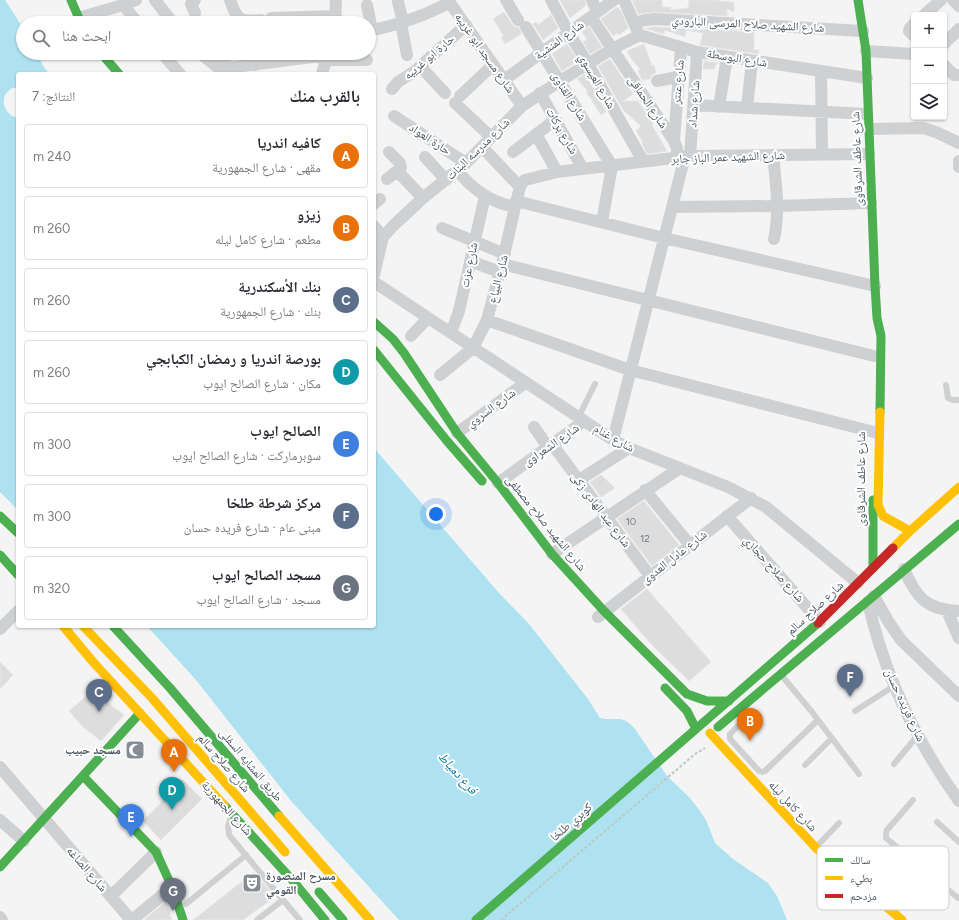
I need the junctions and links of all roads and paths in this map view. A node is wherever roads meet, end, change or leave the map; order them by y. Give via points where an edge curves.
1 (71, 0) edge
2 (136, 0) edge
3 (155, 0) edge
4 (195, 0) edge
5 (230, 0) edge
6 (336, 0) edge
7 (506, 0) edge
8 (551, 0) edge
9 (592, 0) edge
10 (614, 0) edge
11 (624, 0) edge
12 (941, 0) edge
13 (954, 0) edge
14 (449, 1) edge
15 (860, 1) edge
16 (398, 2) dead end
17 (123, 5) junction
18 (367, 5) dead end
19 (959, 6) edge
20 (927, 12) edge
21 (195, 13) dead end
22 (594, 15) junction
23 (77, 16) edge
24 (93, 16) edge
25 (132, 16) edge
26 (168, 16) edge
27 (236, 16) edge
28 (335, 16) edge
29 (369, 16) edge
30 (402, 22) junction
31 (634, 23) junction
32 (466, 25) junction
33 (376, 29) edge
34 (959, 29) edge
35 (864, 31) junction
36 (569, 33) junction
37 (640, 35) junction
38 (947, 41) edge
39 (681, 48) junction
40 (612, 49) junction
41 (866, 51) junction
42 (542, 52) junction
43 (697, 52) junction
44 (911, 54) edge
45 (407, 56) dead end
46 (727, 57) junction
47 (424, 58) junction
48 (107, 60) edge
49 (168, 60) edge
50 (207, 60) edge
51 (225, 60) edge
52 (253, 60) edge
53 (326, 60) edge
54 (752, 60) junction
55 (588, 64) junction
56 (493, 65) junction
57 (947, 69) edge
58 (221, 71) edge
59 (237, 71) edge
60 (821, 71) junction
61 (117, 72) edge
62 (178, 72) edge
63 (323, 72) edge
64 (959, 75) edge
65 (678, 77) junction
66 (867, 78) junction
67 (504, 80) junction
68 (560, 81) junction
69 (658, 81) dead end
70 (392, 89) dead end
71 (445, 93) dead end
72 (540, 94) junction
73 (694, 105) junction
74 (522, 106) junction
75 (719, 107) junction
76 (747, 108) junction
77 (821, 112) junction
78 (867, 114) junction
79 (394, 116) dead end
80 (555, 120) junction
81 (868, 129) junction
82 (536, 134) junction
83 (491, 137) junction
84 (674, 141) junction
85 (959, 143) edge
86 (482, 147) junction
87 (389, 152) dead end
88 (513, 152) dead end
89 (822, 154) junction
90 (869, 154) junction
91 (773, 155) junction
92 (425, 157) dead end
93 (684, 157) junction
94 (643, 161) junction
95 (959, 161) edge
96 (462, 166) junction
97 (612, 166) junction
98 (959, 167) edge
99 (401, 168) junction
100 (583, 169) junction
101 (556, 172) junction
102 (387, 179) dead end
103 (446, 180) junction
104 (520, 187) junction
105 (485, 196) junction
106 (424, 198) junction
107 (871, 203) junction
108 (515, 204) junction
109 (778, 206) junction
110 (672, 208) junction
111 (602, 222) junction
112 (376, 228) edge
113 (442, 228) dead end
114 (383, 237) junction
115 (664, 238) junction
116 (774, 239) dead end
117 (474, 241) junction
118 (470, 261) junction
119 (502, 263) junction
120 (376, 267) edge
121 (376, 283) edge
122 (875, 286) junction
123 (648, 301) junction
124 (428, 318) junction
125 (877, 318) junction
126 (487, 320) junction
127 (376, 324) edge
128 (451, 333) junction
129 (411, 336) dead end
130 (473, 348) junction
131 (376, 352) edge
132 (874, 356) junction
133 (630, 370) junction
134 (440, 375) dead end
135 (525, 383) junction
136 (595, 384) dead end
137 (946, 385) dead end
138 (959, 400) edge
139 (581, 420) junction
140 (534, 427) dead end
141 (874, 432) junction
142 (457, 433) junction
143 (613, 440) junction
144 (550, 446) junction
145 (629, 448) junction
146 (680, 468) junction
147 (579, 480) junction
148 (493, 485) junction
149 (959, 487) edge
150 (645, 490) junction
151 (751, 498) junction
152 (941, 503) junction
153 (954, 504) dead end
154 (0, 516) edge
155 (727, 516) junction
156 (606, 517) junction
157 (959, 517) edge
158 (959, 524) edge
159 (910, 531) junction
160 (16, 532) edge
161 (524, 532) dead end
162 (690, 545) junction
163 (552, 554) junction
164 (0, 556) edge
165 (873, 568) junction
166 (904, 569) junction
167 (16, 573) edge
168 (560, 576) dead end
169 (650, 576) junction
170 (858, 583) junction
171 (871, 599) junction
172 (583, 602) dead end
173 (953, 611) edge
174 (16, 613) edge
175 (601, 614) junction
176 (820, 622) junction
177 (65, 628) edge
178 (85, 628) edge
179 (115, 628) edge
180 (0, 629) edge
181 (613, 633) dead end
182 (959, 638) edge
183 (781, 675) junction
184 (660, 682) dead end
185 (894, 686) junction
186 (959, 696) edge
187 (728, 701) junction
188 (855, 711) dead end
189 (140, 713) junction
190 (750, 714) dead end
191 (818, 720) junction
192 (696, 729) junction
193 (918, 735) junction
194 (186, 737) junction
195 (832, 738) junction
196 (681, 742) joint
197 (173, 749) junction
198 (742, 752) junction
199 (695, 754) dead end
200 (733, 760) junction
201 (894, 764) dead end
202 (805, 765) dead end
203 (0, 767) edge
204 (859, 774) dead end
205 (83, 776) junction
206 (913, 800) dead end
207 (959, 801) edge
208 (232, 812) junction
209 (43, 819) junction
210 (0, 820) edge
211 (937, 822) dead end
212 (839, 823) dead end
213 (958, 839) edge
214 (24, 841) junction
215 (818, 846) edge
216 (895, 846) edge
217 (816, 848) edge
218 (156, 852) junction
219 (246, 855) junction
220 (293, 862) dead end
221 (0, 867) edge
222 (537, 879) dead end
223 (313, 885) dead end
224 (172, 887) junction
225 (949, 891) edge
226 (111, 896) junction
227 (958, 898) dead end
228 (283, 900) junction
229 (186, 904) dead end
230 (890, 910) edge
231 (896, 910) edge
232 (894, 913) junction
233 (0, 916) edge
234 (2, 920) edge
235 (132, 920) edge
236 (183, 920) edge
237 (256, 920) edge
238 (300, 920) edge
239 (325, 920) edge
240 (343, 920) edge
241 (370, 920) edge
242 (476, 920) edge
243 (489, 920) edge
244 (501, 920) edge
245 (902, 920) edge

1 - 23 main road
2 - 17 street
3 - 26 street
4 - 21 street via 190,4
5 - 27 street
6 - 28 street
7 - 42 street, شارع القناوى
8 - 36 street, شارع العيسوي
9 - 22 street, شارع الحماقى
10 - 22 street, شارع المنشية
11 - 31 street
12 - 20 street
13 - 19 street
14 - 30 street via 430,12
14 - 32 street, شارع مسجد ابو غريبه
15 - 35 main road, شارع عاطف الشرقاوى
16 - 30 street
17 - 24 street
17 - 25 street
18 - 29 street
22 - 36 street, شارع المنشية
22 - 40 street, شارع الحماقى
30 - 33 street
30 - 45 street
31 - 35 street, شارع الشهيد صلاح المرسى البارودي via 655,19
31 - 37 street
32 - 47 street, حارة ابو غريبه
32 - 56 street, شارع مسجد ابو غريبه
34 - 38 street
35 - 41 main road, شارع عاطف الشرقاوى
36 - 42 street, شارع المنشية
36 - 55 street, شارع العيسوي
37 - 39 street, شارع البوسطة
37 - 40 street
39 - 43 street, شارع البوسطة
39 - 65 street, شارع عنتر
40 - 55 street, شارع مدرسه البنات
40 - 84 street, شارع الحماقى
41 - 44 street
41 - 66 main road, شارع عاطف الشرقاوى
42 - 67 street, شارع المنشية
42 - 68 street, شارع القناوى
43 - 46 street, شارع البوسطة
43 - 73 street, شارع شداد
46 - 54 street, شارع البوسطة
46 - 75 street
47 - 70 street, حارة ابو غريبه
47 - 71 street
48 - 61 main road
49 - 62 street
50 - 58 street
51 - 58 street
52 - 59 street
53 - 63 street
54 - 60 street, شارع البوسطة
54 - 76 street
55 - 68 street, شارع مدرسه البنات
55 - 94 street, شارع العيسوي
56 - 67 street, شارع مسجد ابو غريبه
56 - 83 street via 458,100
57 - 64 street via 954,75
58 - 59 street
60 - 66 street, شارع البوسطة
60 - 77 street
65 - 69 street
65 - 84 street, شارع عنتر
66 - 78 main road, شارع عاطف الشرقاوى
67 - 74 street, شارع مسجد ابو غريبه
68 - 72 street, شارع مدرسه البنات
68 - 97 street, شارع القناوى
72 - 74 street, شارع مدرسه البنات
72 - 80 street, شارع بركات
73 - 75 street
73 - 93 street, شارع شداد
74 - 83 street, شارع مدرسه البنات
75 - 76 street
76 - 77 street
77 - 78 street
77 - 89 street
78 - 81 main road, شارع عاطف الشرقاوى
79 - 96 street, حارة العواد
80 - 82 street
80 - 100 street, شارع بركات
81 - 85 street via 923,128
81 - 90 main road, شارع عاطف الشرقاوى
82 - 88 street
82 - 101 street
83 - 86 street, شارع مدرسه البنات
84 - 93 street, شارع الحماقى
86 - 96 street, شارع مدرسه البنات
86 - 104 street
87 - 99 street via 400,163
89 - 90 street, شارع الشهيد عمر الباز جابر
89 - 91 street, شارع الشهيد عمر الباز جابر
90 - 107 main road, شارع عاطف الشرقاوى
91 - 93 street, شارع الشهيد عمر الباز جابر
91 - 109 street
92 - 103 street
93 - 94 street, شارع الشهيد عمر الباز جابر
93 - 110 street
94 - 97 street, شارع الشهيد عمر الباز جابر
95 - 98 street
96 - 103 street, شارع مدرسه البنات
96 - 105 street via 465,180
97 - 100 street, شارع الشهيد عمر الباز جابر
97 - 111 street
99 - 102 street
99 - 106 street via 400,174
100 - 101 street, شارع الشهيد عمر الباز جابر
101 - 104 street, شارع الشهيد عمر الباز جابر via 525,180
103 - 106 street, شارع مدرسه البنات
104 - 108 street, شارع البياع
105 - 108 street via 504,205
105 - 117 street, شارع عزت
106 - 114 street, شارع مدرسه البنات
107 - 109 street
107 - 122 main road, شارع عاطف الشرقاوى
108 - 111 street
108 - 119 street, شارع البياع
109 - 110 street
109 - 116 street
110 - 115 street
111 - 115 street
112 - 114 street
113 - 117 street
114 - 120 street
115 - 122 street
115 - 123 street
117 - 118 street, شارع عزت
117 - 119 street
118 - 119 street
118 - 128 street, شارع عزت via 459,311
119 - 123 street
119 - 126 street, شارع البياع
121 - 124 street, شارع غنام
122 - 125 main road, شارع عاطف الشرقاوى
123 - 132 street
123 - 133 street
124 - 128 street, شارع غنام
124 - 129 street
125 - 132 main road, شارع عاطف الشرقاوى
125 - 159 main road, شارع عاطف الشرقاوى via 881,336 878,505 882,516
126 - 130 street, شارع البياع
126 - 133 street
127 - 142 main road, شارع الشهيد صلاح مصطفى via 404,353
128 - 130 street, شارع غنام
130 - 134 street
130 - 135 street, شارع غنام
131 - 148 main road, شارع الشهيد صلاح مصطفى via 447,441
132 - 141 main road, شارع عاطف الشرقاوى
133 - 141 street
133 - 143 street
135 - 139 street, شارع غنام
135 - 142 street, شارع السروي
136 - 139 lane
137 - 138 lane via 948,398
139 - 143 street, شارع غنام
139 - 144 street, شارع الشعراوى
140 - 144 street, شارع عبد الهادى زكى
141 - 165 main road, شارع عاطف الشرقاوى
142 - 148 main road, شارع الشهيد صلاح مصطفى
143 - 145 street, شارع غنام
144 - 147 street, شارع عبد الهادى زكى
144 - 148 street, شارع الشعراوى
145 - 146 street, شارع غنام
145 - 147 street
146 - 150 street
146 - 151 street, شارع غنام
147 - 156 street, شارع عبد الهادى زكى
148 - 163 main road, شارع الشهيد صلاح مصطفى
149 - 152 main road, شارع صلاح سالم
150 - 156 street
150 - 162 street
151 - 155 street, شارع عادل العدوى
151 - 170 street, شارع غنام via 766,507
152 - 153 main road
152 - 159 main road, شارع صلاح سالم
154 - 160 main road
155 - 162 street, شارع عادل العدوى
155 - 176 street, شارع صلاح حجازي
156 - 163 street
156 - 169 street, شارع عبد الهادى زكى
157 - 158 main road
158 - 166 main road
159 - 165 main road, شارع صلاح سالم
161 - 168 main road, شارع الشهيد صلاح مصطفى
162 - 169 street, شارع عادل العدوى
163 - 175 main road, شارع الشهيد صلاح مصطفى
164 - 167 main road
165 - 170 main road, شارع صلاح سالم
166 - 171 main road
166 - 173 street via 915,592 925,602
169 - 175 street, شارع عادل العدوى
170 - 176 main road, شارع صلاح سالم
171 - 183 main road
171 - 185 street, شارع فريده حسان via 876,633
171 - 186 street via 901,640
172 - 175 main road, شارع الشهيد صلاح مصطفى
173 - 182 street
174 - 180 street
175 - 181 main road, شارع الشهيد صلاح مصطفى
175 - 187 main road, شارع الشهيد صلاح مصطفى via 687,694 708,702
176 - 187 main road, شارع صلاح سالم
177 - 189 main road, شارع الجمهورية
178 - 194 main road, شارع صلاح سالم
179 - 241 main road, طريق المشايه السفلى via 170,688
183 - 191 lane
183 - 200 main road, شارع كامل ليله via 707,735
184 - 192 main road via 687,711
185 - 188 lane
185 - 193 street, شارع فريده حسان
187 - 192 main road, شارع صلاح سالم
189 - 197 main road, شارع الجمهورية
189 - 205 main road
190 - 198 lane via 730,737
191 - 195 lane
191 - 198 lane via 764,772 760,772
192 - 196 main road, شارع صلاح سالم
193 - 201 lane
193 - 207 street, شارع فريده حسان
194 - 197 main road
194 - 220 main road, شارع صلاح سالم
195 - 202 lane
195 - 204 lane
196 - 242 main road, كوبري طلخا
197 - 208 main road, شارع الجمهورية
198 - 200 lane
199 - 244 path
200 - 217 main road, شارع كامل ليله
203 - 209 street, شارع الصاغه
205 - 209 main road
205 - 218 main road
206 - 216 lane via 887,830 888,840
208 - 219 lane via 228,826 229,835
208 - 239 main road, شارع الجمهورية
209 - 214 main road
209 - 226 street, شارع الصاغه
210 - 214 street
211 - 213 lane
212 - 215 lane
214 - 221 main road
218 - 224 main road
218 - 226 street
219 - 228 lane
219 - 229 lane
222 - 243 main road
223 - 240 main road
224 - 235 street
224 - 236 main road
225 - 227 lane
226 - 235 street, شارع الصاغه
228 - 237 lane
228 - 238 lane
230 - 232 main road, شارع كامل ليله
231 - 232 lane
232 - 245 main road, شارع كامل ليله
233 - 234 street

